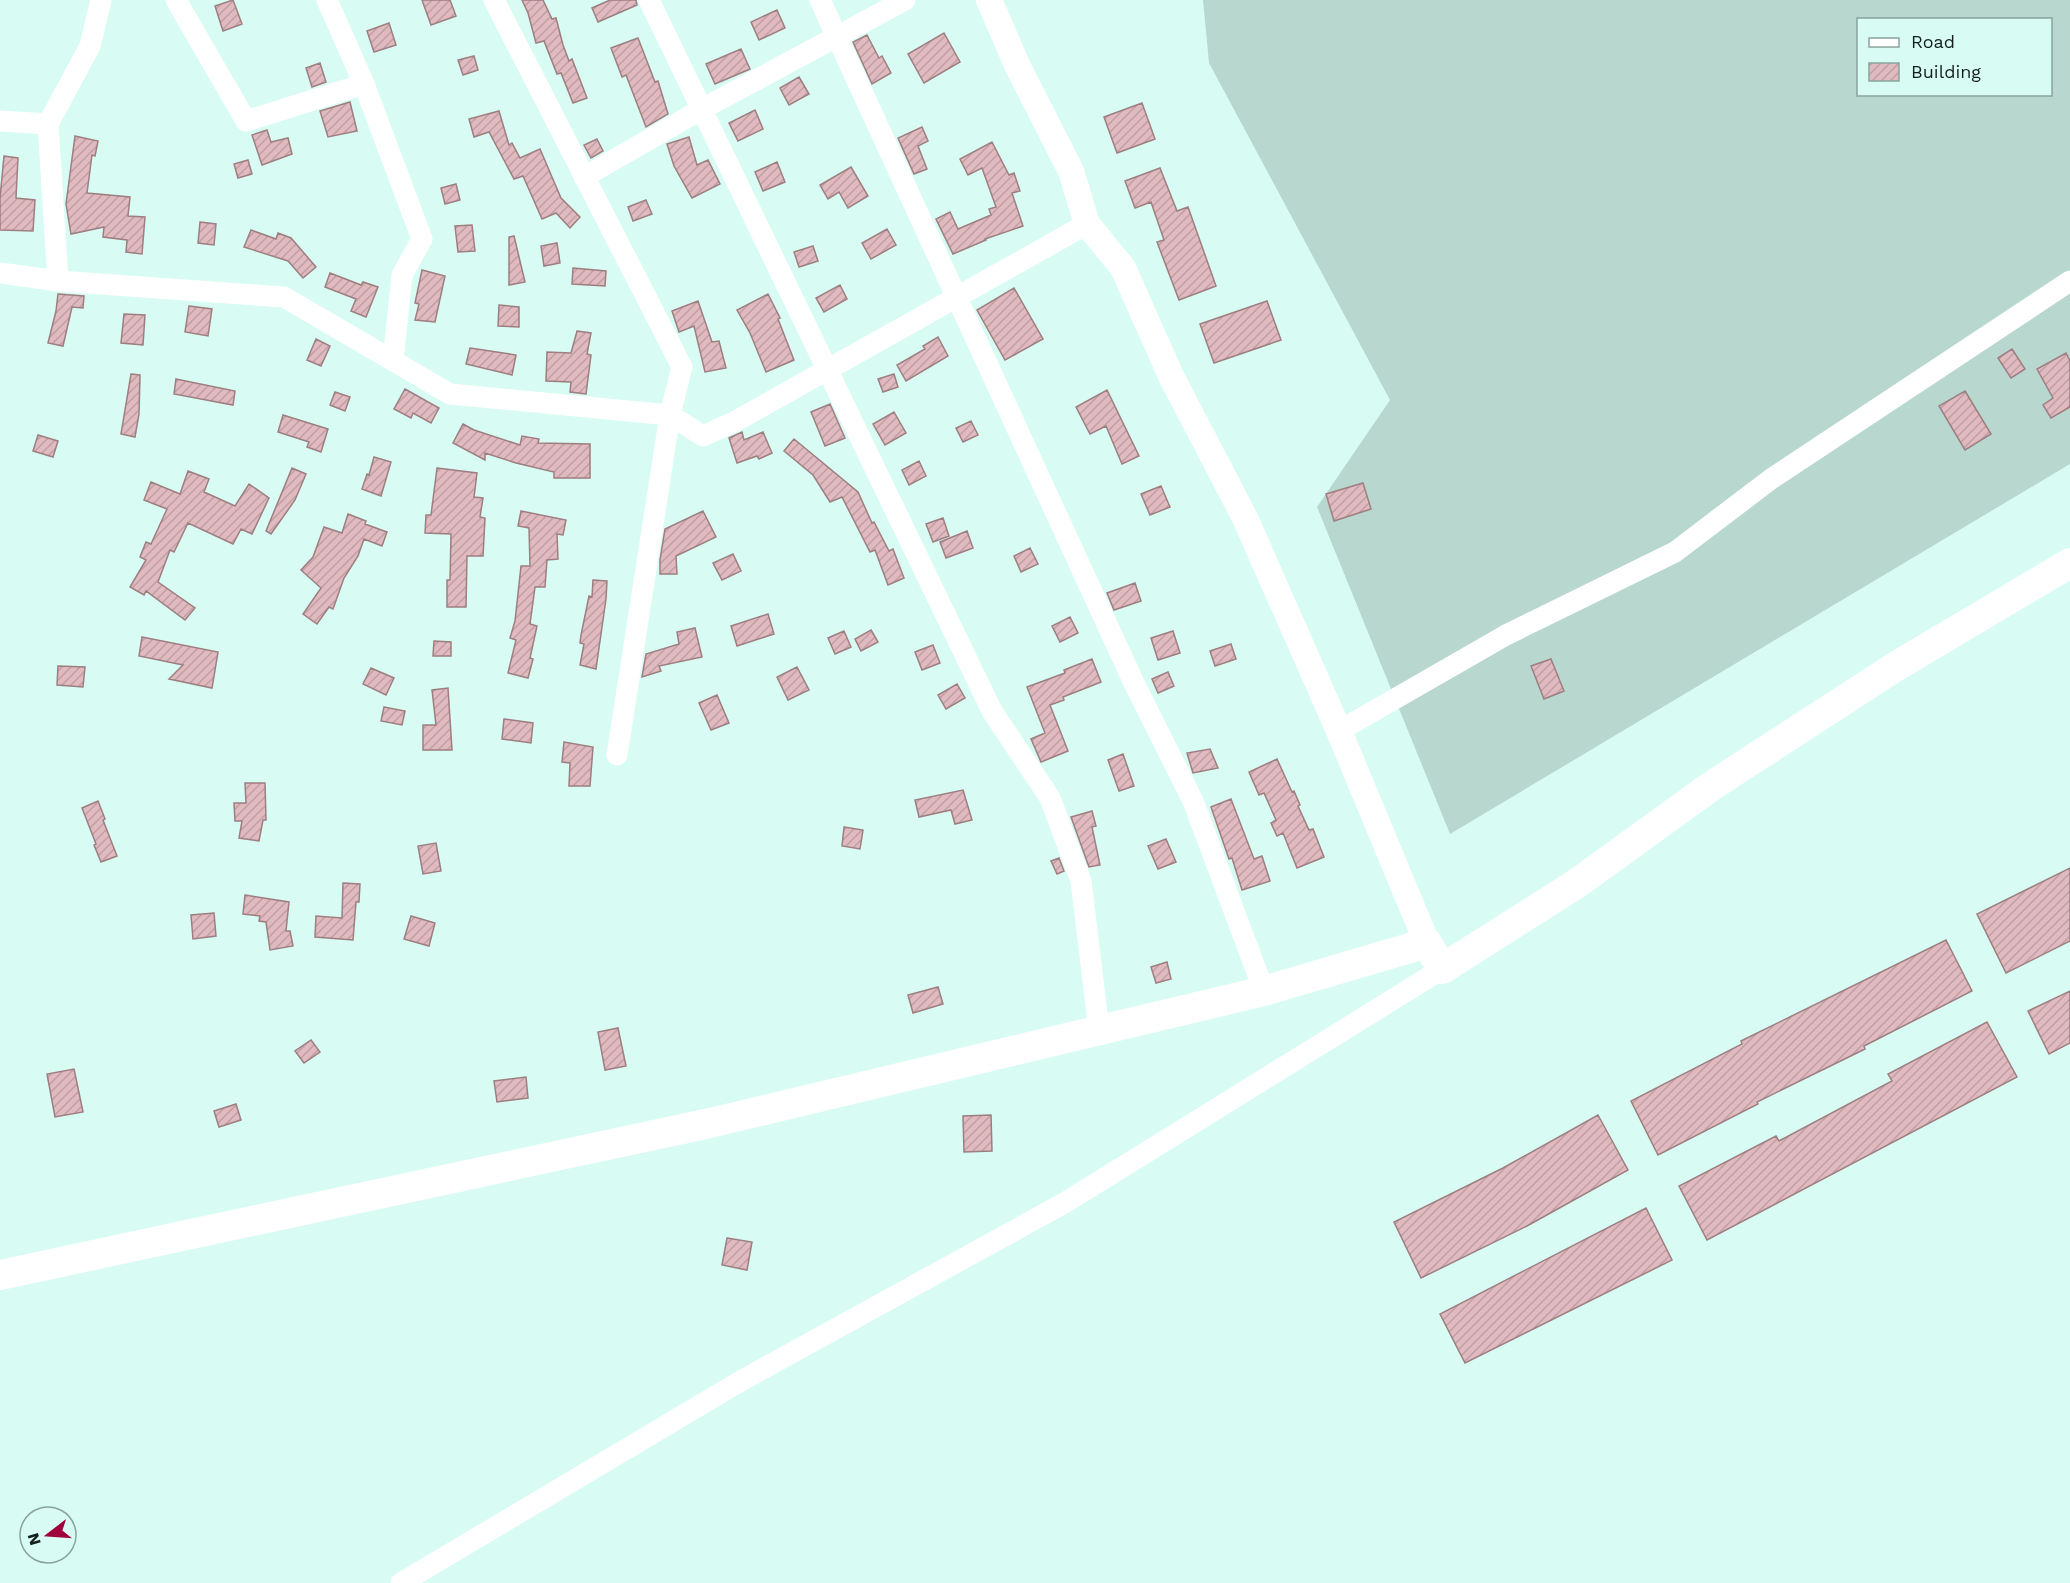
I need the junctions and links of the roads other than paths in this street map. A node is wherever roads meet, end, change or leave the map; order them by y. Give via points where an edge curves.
1 (100, 0) edge
2 (176, 0) edge
3 (327, 0) edge
4 (494, 0) edge
5 (649, 0) edge
6 (820, 0) edge
7 (905, 0) edge
8 (990, 0) edge
9 (837, 37) junction
10 (364, 84) junction
11 (702, 109) junction
12 (0, 121) edge
13 (48, 124) junction
14 (584, 177) junction
15 (1087, 224) junction
16 (0, 273) edge
17 (57, 281) junction
18 (2070, 281) edge
19 (956, 297) junction
20 (393, 361) junction
21 (827, 369) junction
22 (670, 415) junction
23 (2070, 564) edge
24 (1339, 731) junction
25 (617, 755) dead end
26 (1427, 943) junction
27 (1442, 969) junction
28 (1264, 991) junction
29 (1099, 1030) junction
30 (0, 1275) edge
31 (401, 1583) edge

1 - 13 street via 90,46
2 - 10 street via 246,121
3 - 10 street
4 - 14 street
5 - 11 street
6 - 9 street
7 - 9 street
8 - 15 street via 1018,67 1071,171
9 - 11 street
9 - 19 street
10 - 20 street via 422,239 402,275
11 - 14 street
11 - 21 street
12 - 13 street
13 - 17 street
14 - 22 street via 682,367
15 - 19 street
15 - 24 street via 1123,268 1171,376 1245,518
16 - 17 street
17 - 20 street via 284,297
18 - 24 street via 1771,479 1675,552 1506,635
19 - 21 street
19 - 28 street via 1134,683 1193,801
20 - 22 street via 450,394
21 - 22 street via 703,436
21 - 29 street via 992,711 1050,798 1081,881
22 - 25 street
23 - 27 main road via 1895,667 1710,787 1576,884
24 - 26 street
26 - 27 main road
26 - 28 main road
27 - 31 street via 1066,1203 739,1382
28 - 29 main road
29 - 30 main road via 710,1124

